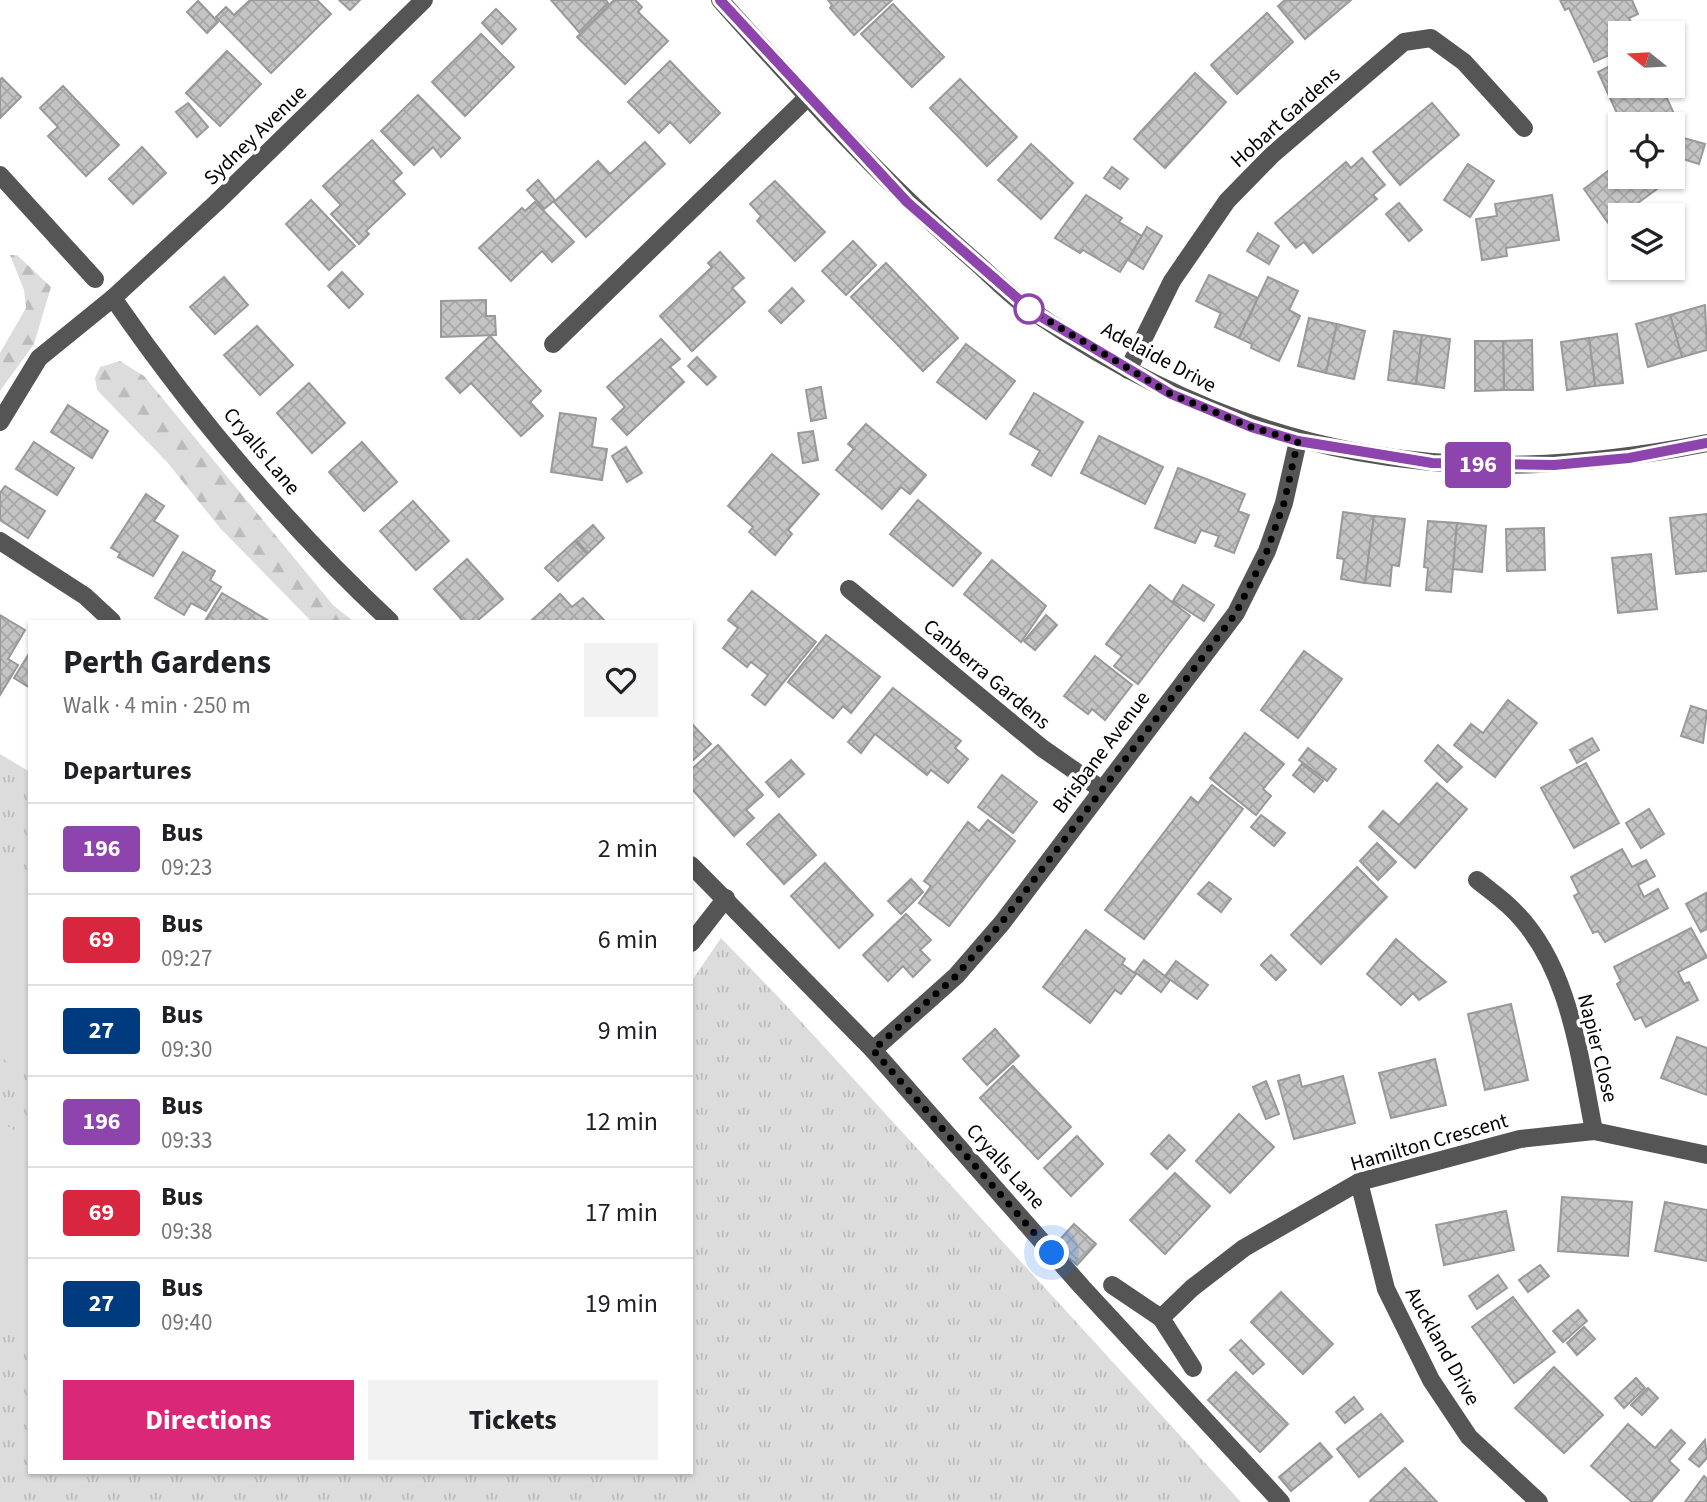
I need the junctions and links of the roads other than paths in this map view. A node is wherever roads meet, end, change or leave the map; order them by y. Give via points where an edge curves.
1 (424, 0) edge
2 (720, 0) edge
3 (808, 97) junction
4 (1524, 128) dead end
5 (0, 174) edge
6 (95, 279) dead end
7 (113, 298) junction
8 (553, 344) dead end
9 (1128, 370) junction
10 (0, 422) edge
11 (1298, 441) junction
12 (1707, 443) edge
13 (0, 541) edge
14 (849, 589) dead end
15 (111, 620) edge
16 (389, 620) edge
17 (1101, 789) junction
18 (693, 867) edge
19 (1477, 880) dead end
20 (726, 898) junction
21 (693, 940) edge
22 (873, 1050) junction
23 (1594, 1131) junction
24 (1707, 1154) edge
25 (1359, 1182) junction
26 (1112, 1285) dead end
27 (1161, 1318) junction
28 (1193, 1368) dead end
29 (1281, 1502) edge
30 (1539, 1502) edge

1 - 7 street, Sydney Avenue
2 - 3 street, Adelaide Drive
3 - 8 street
3 - 9 street, Adelaide Drive via 907,202 1033,312
4 - 9 street, Hobart Gardens via 1464,62 1431,38 1404,42 1272,155 1227,201 1172,281
5 - 6 street
7 - 10 street, Sydney Avenue via 39,358
7 - 16 street, Cryalls Lane via 149,351 324,560
9 - 11 street, Adelaide Drive via 1171,394
11 - 12 street, Adelaide Drive via 1432,463 1493,466 1629,458
11 - 17 street, Brisbane Avenue via 1267,551 1236,613
13 - 15 street via 85,596
14 - 17 street, Canberra Gardens via 1041,748
17 - 22 street, Brisbane Avenue via 956,976
18 - 20 street, Cryalls Lane
19 - 23 street, Napier Close via 1512,908 1547,956 1570,1012
20 - 21 street
20 - 22 street, Cryalls Lane
22 - 29 street, Cryalls Lane via 1082,1287
23 - 24 street, Hamilton Crescent
23 - 25 street, Hamilton Crescent via 1520,1139
25 - 27 street, Hamilton Crescent via 1244,1248
25 - 30 street, Auckland Drive via 1386,1289 1431,1380 1469,1437
26 - 27 street
27 - 28 street

